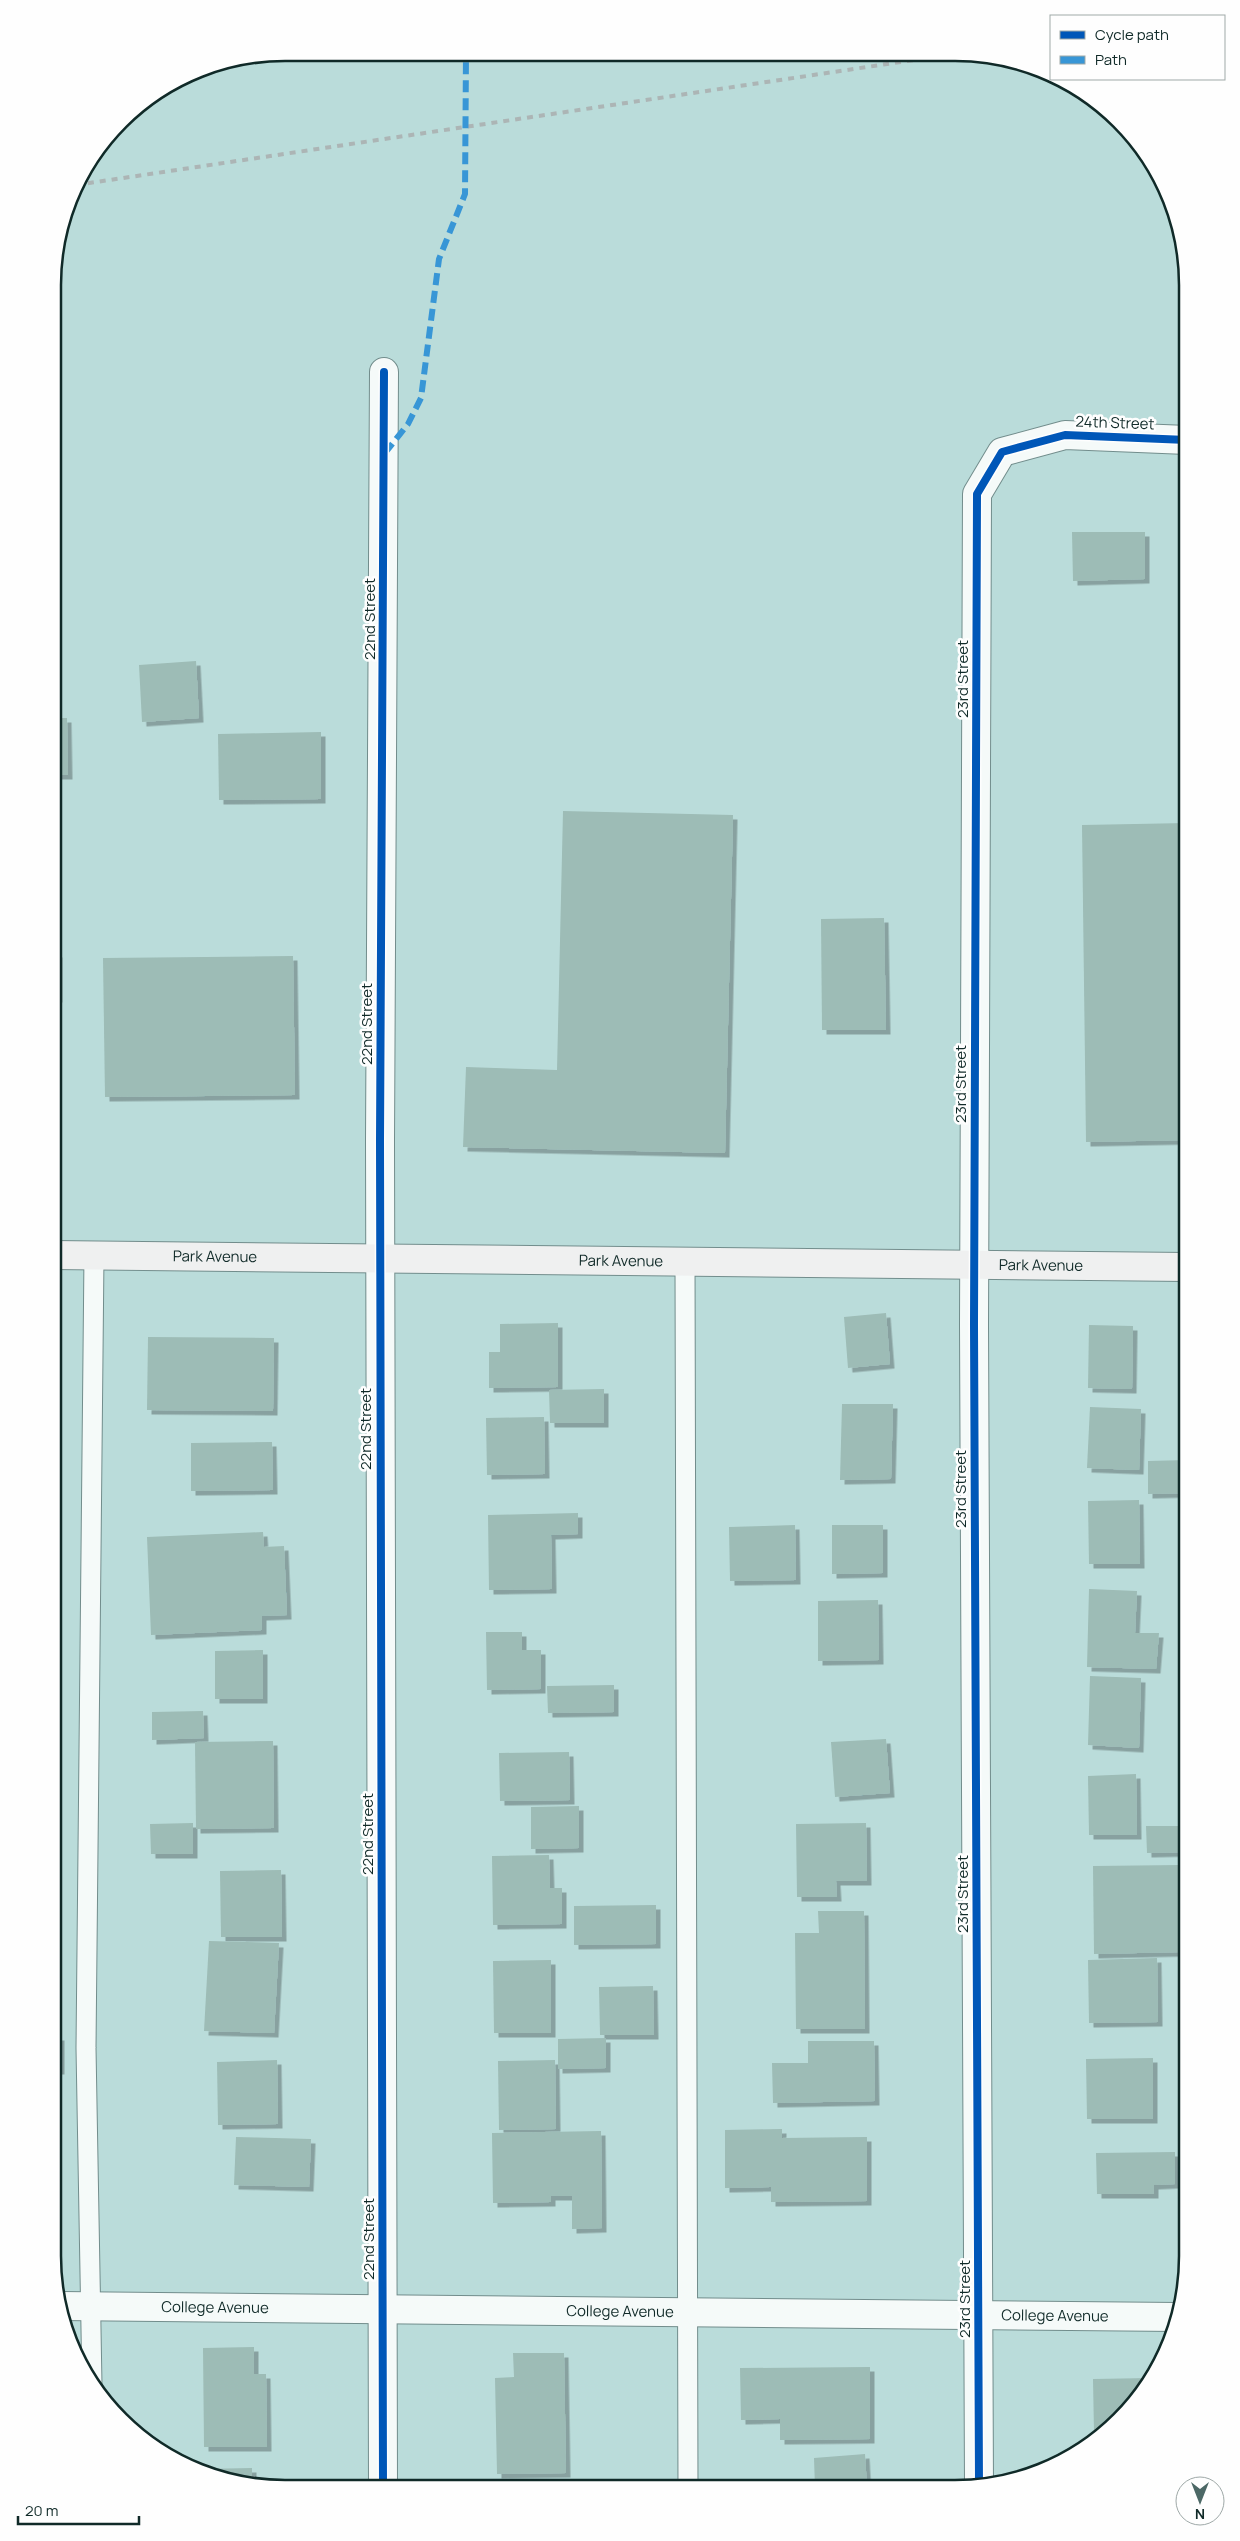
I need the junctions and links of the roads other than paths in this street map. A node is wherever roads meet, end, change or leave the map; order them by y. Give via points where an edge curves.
1 (384, 372) dead end
2 (1179, 440) edge
3 (977, 494) joint
4 (61, 1255) edge
5 (94, 1255) junction
6 (380, 1258) junction
7 (685, 1262) junction
8 (974, 1264) junction
9 (1179, 1266) edge
10 (67, 2306) edge
11 (91, 2306) junction
12 (383, 2308) junction
13 (688, 2312) junction
14 (978, 2315) junction
15 (1170, 2317) edge
16 (92, 2369) edge
17 (979, 2478) edge
18 (383, 2480) edge
19 (688, 2480) edge

1 - 6 street, 22nd Street
2 - 3 street, 24th Street via 1065,435 1002,452
3 - 8 street, 23rd Street
4 - 5 street, Park Avenue
5 - 6 street, Park Avenue
5 - 11 lane via 86,2048
6 - 7 street, Park Avenue
6 - 12 street, 22nd Street
7 - 8 street, Park Avenue
7 - 13 lane
8 - 9 street, Park Avenue
8 - 14 street, 23rd Street
10 - 11 street, College Avenue
11 - 12 street, College Avenue
11 - 16 lane
12 - 13 street, College Avenue
12 - 18 street, 22nd Street
13 - 14 street, College Avenue
13 - 19 lane
14 - 15 street, College Avenue
14 - 17 street, 23rd Street

